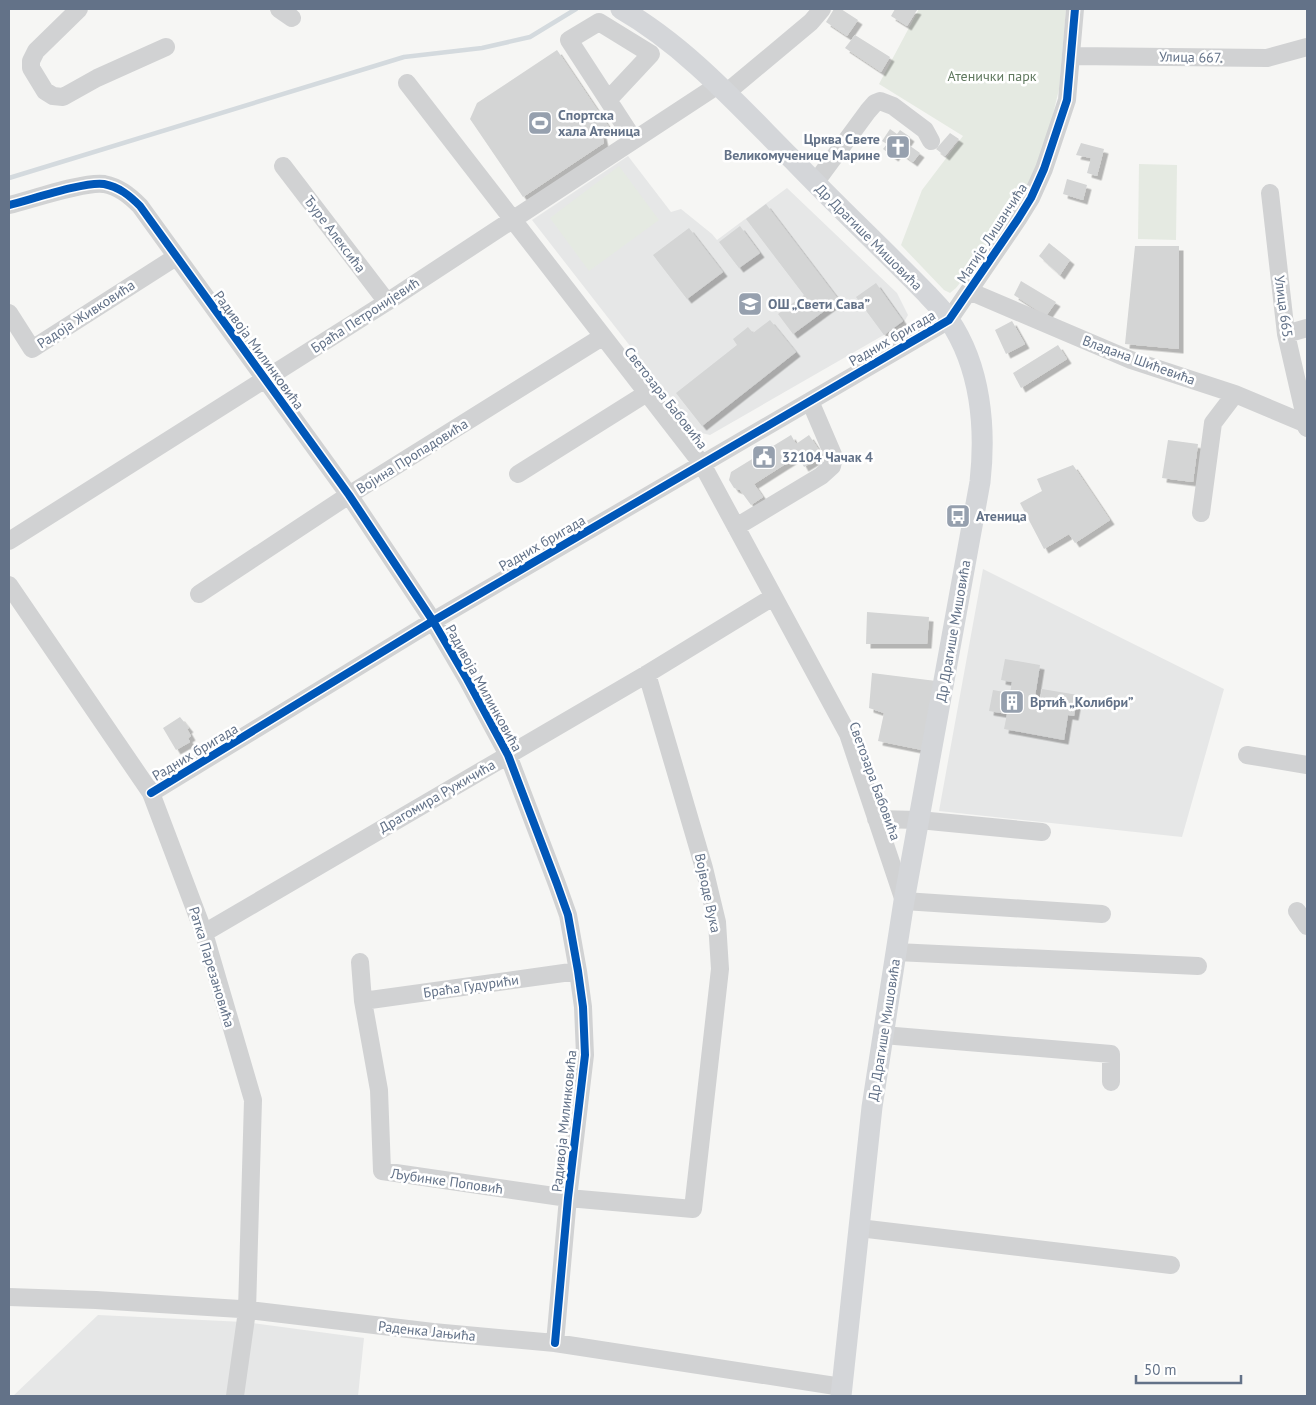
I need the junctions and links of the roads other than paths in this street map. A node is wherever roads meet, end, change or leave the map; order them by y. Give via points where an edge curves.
1 (80, 9) edge
2 (621, 9) edge
3 (822, 9) edge
4 (1075, 9) edge
5 (166, 47) dead end
6 (1307, 47) edge
7 (1072, 56) junction
8 (407, 83) dead end
9 (722, 89) junction
10 (608, 100) junction
11 (634, 140) junction
12 (931, 141) dead end
13 (283, 166) dead end
14 (815, 183) junction
15 (1270, 193) dead end
16 (9, 205) edge
17 (513, 219) junction
18 (176, 257) junction
19 (970, 291) junction
20 (386, 302) junction
21 (9, 313) edge
22 (949, 320) junction
23 (1307, 328) edge
24 (1286, 334) junction
25 (602, 337) junction
26 (265, 379) junction
27 (647, 393) junction
28 (1235, 394) junction
29 (810, 401) junction
30 (1305, 416) edge
31 (702, 464) junction
32 (518, 474) dead end
33 (349, 495) junction
34 (1202, 513) dead end
35 (736, 527) junction
36 (9, 541) edge
37 (9, 585) edge
38 (199, 594) dead end
39 (773, 597) junction
40 (433, 621) junction
41 (647, 674) junction
42 (508, 755) junction
43 (1247, 755) dead end
44 (1307, 765) edge
45 (151, 793) junction
46 (876, 819) junction
47 (918, 820) junction
48 (1042, 832) dead end
49 (904, 901) junction
50 (1297, 911) dead end
51 (1102, 914) dead end
52 (1307, 926) edge
53 (204, 933) junction
54 (896, 952) junction
55 (360, 962) dead end
56 (1198, 966) dead end
57 (578, 972) junction
58 (364, 1002) junction
59 (883, 1034) junction
60 (1111, 1082) dead end
61 (568, 1198) junction
62 (692, 1209) joint
63 (859, 1228) junction
64 (1171, 1264) dead end
65 (9, 1297) edge
66 (247, 1311) junction
67 (555, 1343) junction
68 (842, 1392) edge
69 (235, 1396) edge

1 - 5 street via 36,52 31,61 31,68 45,91 52,96 63,97
2 - 9 main road, Др Драгише Мишовића via 676,48
3 - 9 street, Браћа Петронијевић via 811,22
4 - 7 street, Матије Лишанчића
6 - 7 street, Улица 667. via 1267,58
7 - 19 street, Матије Лишанчића via 1067,100 1044,169 1031,198
8 - 17 street, Светозара Бабовића
9 - 11 street, Браћа Петронијевић
9 - 14 main road, Др Драгише Мишовића
10 - 10 street via 569,40 599,22 651,54
10 - 11 street
11 - 17 street, Браћа Петронијевић
12 - 14 street via 925,130 893,106 880,101 868,111
13 - 20 street, Ђуре Алексића
14 - 22 main road, Др Драгише Мишовића
15 - 24 street, Улица 665.
16 - 18 street, Радивоја Милинковића via 85,185 116,187 128,193 140,206
17 - 20 street, Браћа Петронијевић
17 - 25 street, Светозара Бабовића
18 - 21 street, Радоја Живковића via 32,349
18 - 26 street, Радивоја Милинковића
19 - 22 street, Матије Лишанчића
19 - 28 street, Владана Шићевића via 1131,360
20 - 26 street, Браћа Петронијевић
22 - 29 street, Радних бригада
22 - 47 main road, Др Драгише Мишовића via 967,357 977,389 983,460
23 - 24 street
24 - 30 street, Улица 665.
25 - 27 street, Светозара Бабовића
25 - 33 street, Војина Пропадовића
26 - 33 street, Радивоја Милинковића
26 - 36 street, Браћа Петронијевић
27 - 31 street, Светозара Бабовића
27 - 32 street
28 - 30 street, Владана Шићевића
28 - 34 street via 1213,423
29 - 31 street, Радних бригада
29 - 35 street via 834,457 832,466 821,476
31 - 35 street, Светозара Бабовића
31 - 40 street, Радних бригада
33 - 38 street, Војина Пропадовића
33 - 40 street, Радивоја Милинковића
35 - 39 street, Светозара Бабовића
37 - 45 street, Ратка Парезановића
39 - 41 street, Драгомира Ружичића
39 - 46 street, Светозара Бабовића via 848,734
40 - 42 street, Радивоја Милинковића
40 - 45 street, Радних бригада
41 - 42 street, Драгомира Ружичића
41 - 62 street, Војводе Вука via 717,922 720,969
42 - 53 street, Драгомира Ружичића
42 - 57 street, Радивоја Милинковића via 568,915
43 - 44 street
45 - 53 street, Ратка Парезановића
46 - 47 street
46 - 49 street, Светозара Бабовића
47 - 48 street
47 - 49 main road, Др Драгише Мишовића
49 - 51 street
49 - 54 main road, Др Драгише Мишовића
50 - 52 street
53 - 66 street, Ратка Парезановића via 253,1100
54 - 56 street
54 - 59 main road, Др Драгише Мишовића
55 - 58 street, Љубинке Поповић
57 - 58 street, Браћа Гудурићи
57 - 61 street, Радивоја Милинковића via 585,1055
58 - 61 street, Љубинке Поповић via 379,1090 382,1171
59 - 60 street via 1111,1054
59 - 63 main road, Др Драгише Мишовића
61 - 62 street, Љубинке Поповић
61 - 67 street, Радивоја Милинковића
63 - 64 street
63 - 68 main road, Др Драгише Мишовића
65 - 66 street, Раденка Јањића
66 - 67 street, Раденка Јањића
66 - 69 street, Ратка Парезановића
67 - 68 street, Раденка Јањића

